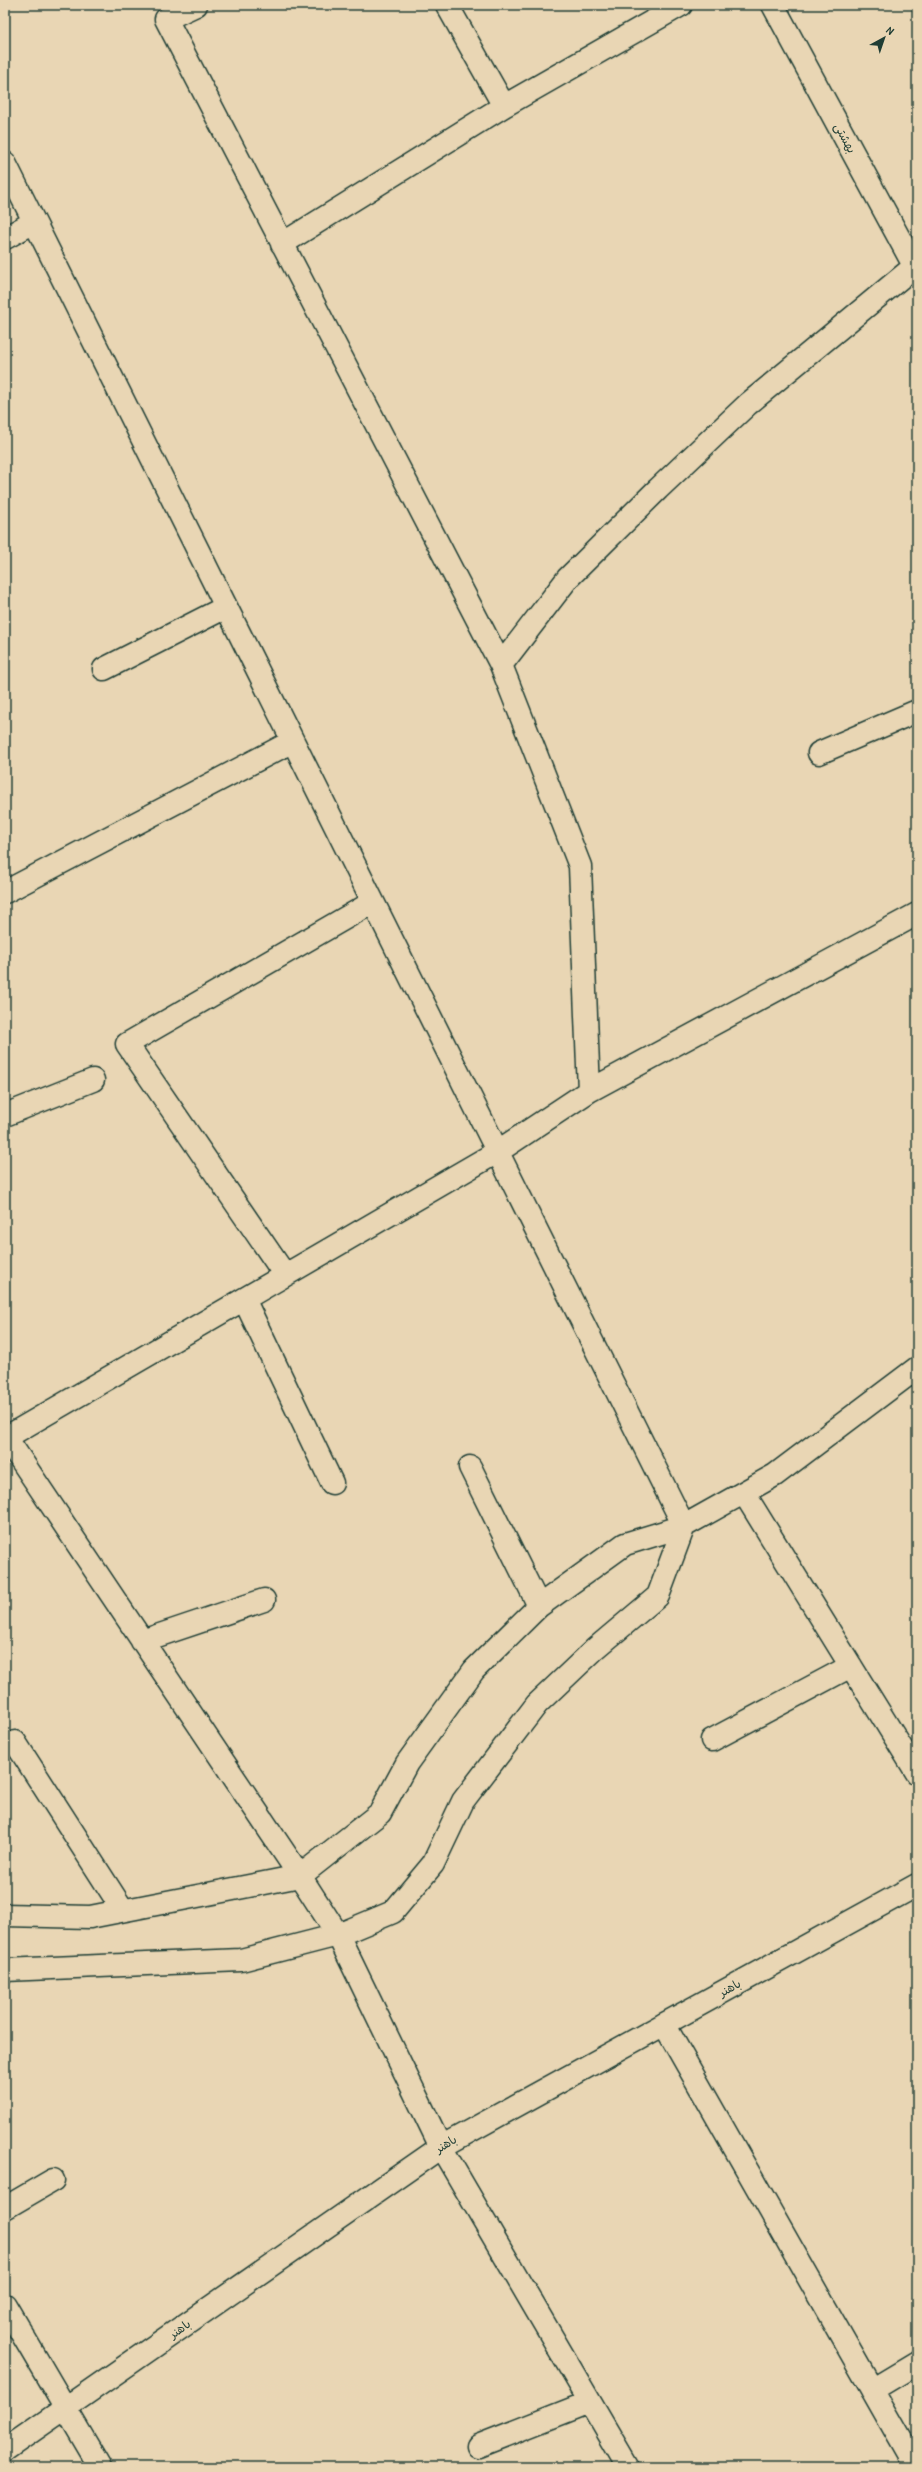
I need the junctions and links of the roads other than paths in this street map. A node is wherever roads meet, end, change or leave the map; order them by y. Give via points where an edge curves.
1 (196, 5) edge
2 (447, 5) edge
3 (681, 5) edge
4 (773, 5) edge
5 (504, 106) junction
6 (5, 163) edge
7 (34, 222) junction
8 (5, 238) edge
9 (282, 244) junction
10 (916, 269) edge
11 (226, 607) junction
12 (501, 666) junction
13 (104, 669) dead end
14 (917, 711) edge
15 (293, 741) junction
16 (819, 752) dead end
17 (5, 892) edge
18 (373, 902) junction
19 (917, 914) edge
20 (93, 1080) dead end
21 (589, 1091) junction
22 (5, 1115) edge
23 (497, 1152) junction
24 (285, 1275) junction
25 (244, 1299) junction
26 (917, 1368) edge
27 (5, 1437) edge
28 (470, 1467) dead end
29 (332, 1483) dead end
30 (744, 1493) junction
31 (684, 1526) junction
32 (264, 1600) dead end
33 (539, 1606) junction
34 (142, 1641) junction
35 (851, 1666) junction
36 (712, 1740) dead end
37 (15, 1742) dead end
38 (917, 1773) edge
39 (300, 1876) junction
40 (917, 1885) edge
41 (123, 1910) junction
42 (5, 1915) edge
43 (338, 1935) junction
44 (5, 1970) edge
45 (664, 2024) junction
46 (440, 2147) junction
47 (53, 2180) dead end
48 (5, 2208) edge
49 (5, 2305) edge
50 (917, 2363) edge
51 (872, 2390) junction
52 (590, 2402) junction
53 (65, 2409) junction
54 (478, 2446) dead end
55 (5, 2450) edge
56 (100, 2467) edge
57 (628, 2467) edge
58 (916, 2467) edge

1 - 9 street via 166,19
2 - 5 street
3 - 5 street
4 - 10 street, بهشتی
5 - 9 street
6 - 7 street
7 - 8 street
7 - 11 street
9 - 12 street
10 - 12 street via 748,404 658,489 568,578
11 - 13 street
11 - 15 street
12 - 21 street via 580,866
14 - 16 street
15 - 17 street
15 - 18 street
18 - 23 street
18 - 24 street via 127,1044
19 - 21 street
20 - 22 street
21 - 23 street
23 - 24 street
23 - 31 street
24 - 25 street
25 - 27 street
25 - 29 street
26 - 30 street via 775,1475
27 - 34 street
28 - 33 street
30 - 31 street
30 - 35 street
31 - 33 street via 625,1544
31 - 43 street via 658,1596 595,1649 537,1704 462,1802 433,1864 393,1912
32 - 34 street
33 - 39 street via 474,1670 407,1763 380,1813
34 - 39 street
35 - 36 street
35 - 38 street
37 - 41 street
39 - 41 street
39 - 43 street
40 - 45 street, باهنر
41 - 42 street via 90,1917
43 - 44 street via 242,1960
43 - 46 street
45 - 46 street, باهنر
45 - 51 street
46 - 52 street
46 - 53 street, باهنر
47 - 48 street
49 - 53 street
50 - 51 street
51 - 58 street
52 - 54 street
52 - 57 street
53 - 55 street, باهنر
53 - 56 street

